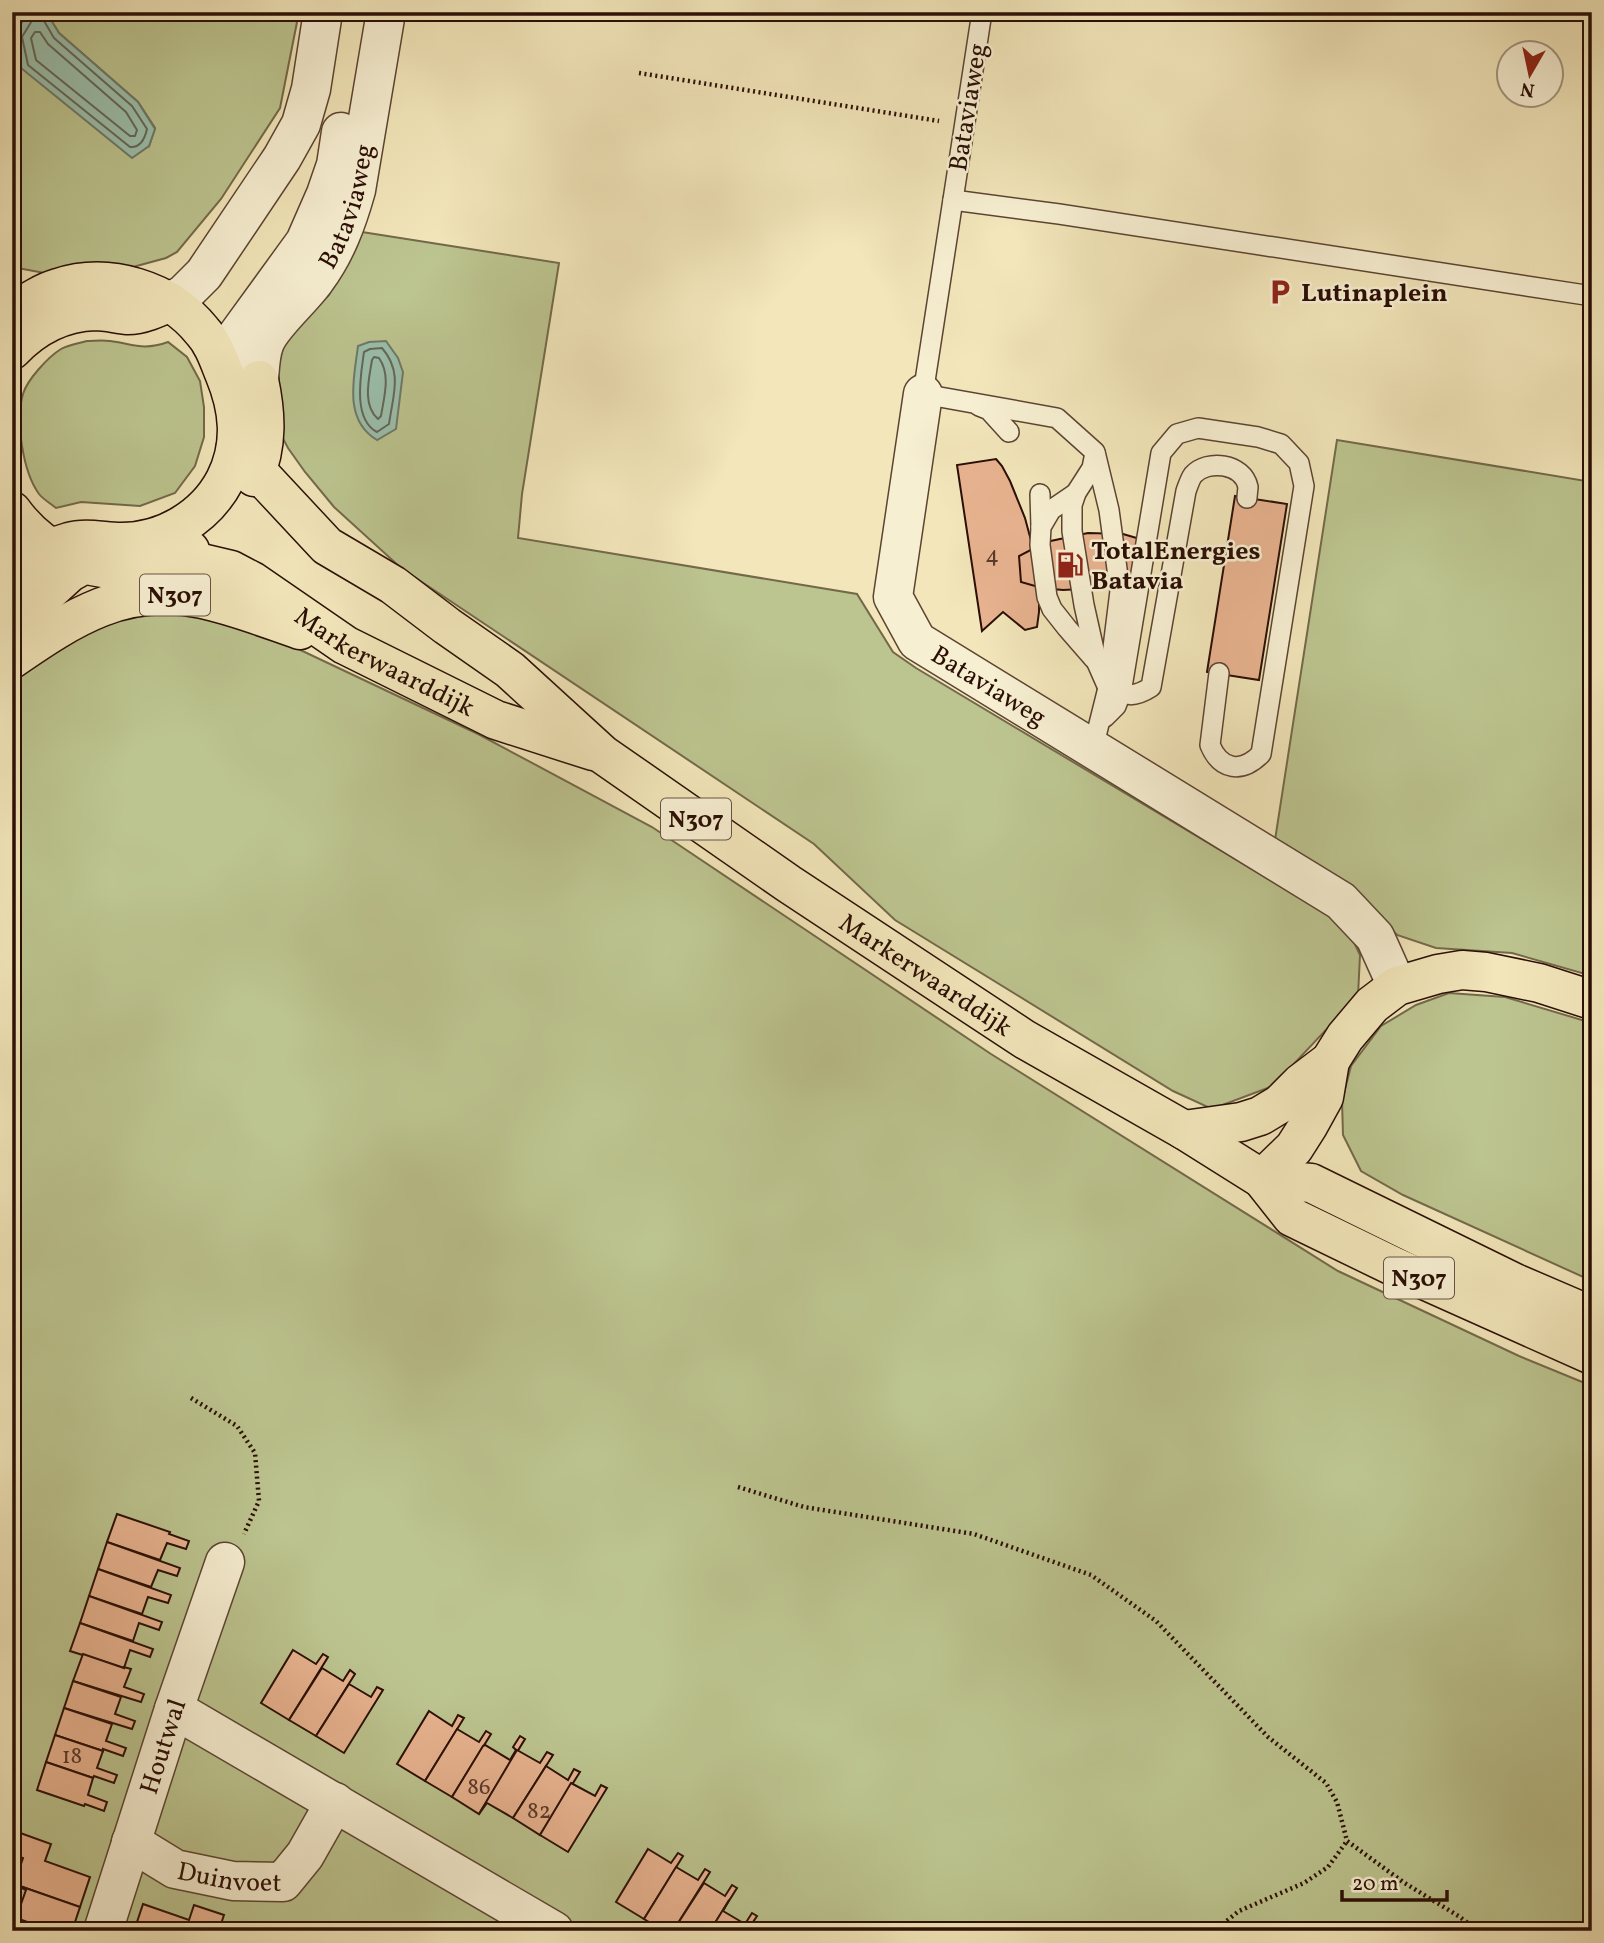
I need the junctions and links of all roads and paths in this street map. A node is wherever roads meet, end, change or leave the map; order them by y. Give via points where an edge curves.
1 (323, 12) edge
2 (360, 12) edge
3 (386, 12) edge
4 (982, 12) edge
5 (639, 73) dead end
6 (965, 125) junction
7 (953, 200) junction
8 (155, 296) junction
9 (1592, 296) edge
10 (12, 313) edge
11 (12, 351) edge
12 (242, 376) junction
13 (923, 394) junction
14 (971, 402) junction
15 (1009, 432) dead end
16 (252, 452) junction
17 (1095, 452) junction
18 (1076, 493) junction
19 (1040, 494) dead end
20 (1247, 498) dead end
21 (12, 511) edge
22 (1041, 527) junction
23 (68, 557) junction
24 (176, 557) junction
25 (12, 587) edge
26 (12, 625) edge
27 (345, 645) junction
28 (12, 659) edge
29 (1097, 663) junction
30 (1219, 673) dead end
31 (1114, 690) junction
32 (1096, 735) junction
33 (602, 754) junction
34 (1397, 986) junction
35 (1592, 1000) edge
36 (1330, 1061) junction
37 (1184, 1130) junction
38 (1262, 1179) junction
39 (1592, 1316) edge
40 (1592, 1355) edge
41 (191, 1398) dead end
42 (738, 1487) dead end
43 (225, 1562) joint
44 (174, 1709) junction
45 (335, 1802) junction
46 (1347, 1841) junction
47 (131, 1842) junction
48 (103, 1931) edge
49 (554, 1931) edge
50 (1214, 1931) edge
51 (1478, 1931) edge

1 - 8 street via 311,89 301,124 282,158 264,183
2 - 12 street, Bataviaweg via 336,165 305,242 229,352
3 - 12 street, Bataviaweg via 356,190 341,237 318,278 273,328 260,359
4 - 6 lane, Bataviaweg
5 - 6 path
6 - 7 lane, Bataviaweg
7 - 9 lane
7 - 13 lane, Bataviaweg
8 - 10 main road, N307 via 120,284 79,283 41,295
8 - 11 main road via 152,311 128,315 92,311 57,318 26,336
8 - 12 main road, N307 via 182,311
12 - 16 main road, N307 via 265,420
13 - 14 lane
13 - 32 street, Bataviaweg via 893,597 917,641
14 - 15 lane via 989,410
14 - 17 lane via 1057,418
16 - 23 main road, N307 via 232,464 215,497 202,510 172,531 137,542 68,542
16 - 24 main road, N307 via 241,502 231,516
16 - 33 main road, Markerwaarddijk / N307 via 393,585 510,670
17 - 18 lane via 1092,468
17 - 31 lane via 1109,510 1120,591
18 - 22 lane via 1051,510
18 - 29 lane via 1072,531
19 - 22 lane
20 - 31 lane via 1243,476 1233,469 1203,467 1192,477 1151,687 1139,695
21 - 23 main road via 28,530
22 - 29 lane via 1047,597
23 - 24 main road, N307 via 122,570
23 - 25 main road, N307 via 39,556
23 - 26 main road, N307 via 69,573
24 - 27 main road, Markerwaarddijk / N307 via 231,569
27 - 28 main road, N307 via 225,605 159,595 94,609
27 - 33 main road, Markerwaarddijk / N307 via 496,720
29 - 31 lane
30 - 31 lane via 1210,746 1222,763 1243,767 1261,754 1304,486 1299,463 1282,444 1198,428 1177,434 1161,453
31 - 32 lane
32 - 34 street, Bataviaweg via 1341,901 1375,937
33 - 37 main road, Markerwaarddijk / N307 via 1024,1039
34 - 35 main road via 1462,970 1529,981
34 - 36 main road via 1372,1006
36 - 37 main road via 1260,1116
36 - 38 main road via 1324,1097 1308,1126 1294,1148
37 - 38 main road, Markerwaarddijk / N307
38 - 39 main road, Markerwaarddijk / N307 via 1311,1183
38 - 40 main road, Markerwaarddijk / N307 via 1292,1217
41 - 43 path via 237,1426 255,1453 260,1501 238,1547
42 - 46 path via 804,1507 974,1534 1091,1575 1156,1621 1268,1737 1326,1783 1337,1802
43 - 44 street, Houtwal
44 - 45 street
44 - 47 street, Houtwal
45 - 47 street, Duinvoet via 305,1855 283,1882 233,1881 175,1869
45 - 49 street
46 - 50 path via 1328,1867 1312,1878 1239,1911
46 - 51 path
47 - 48 street, Houtwal

